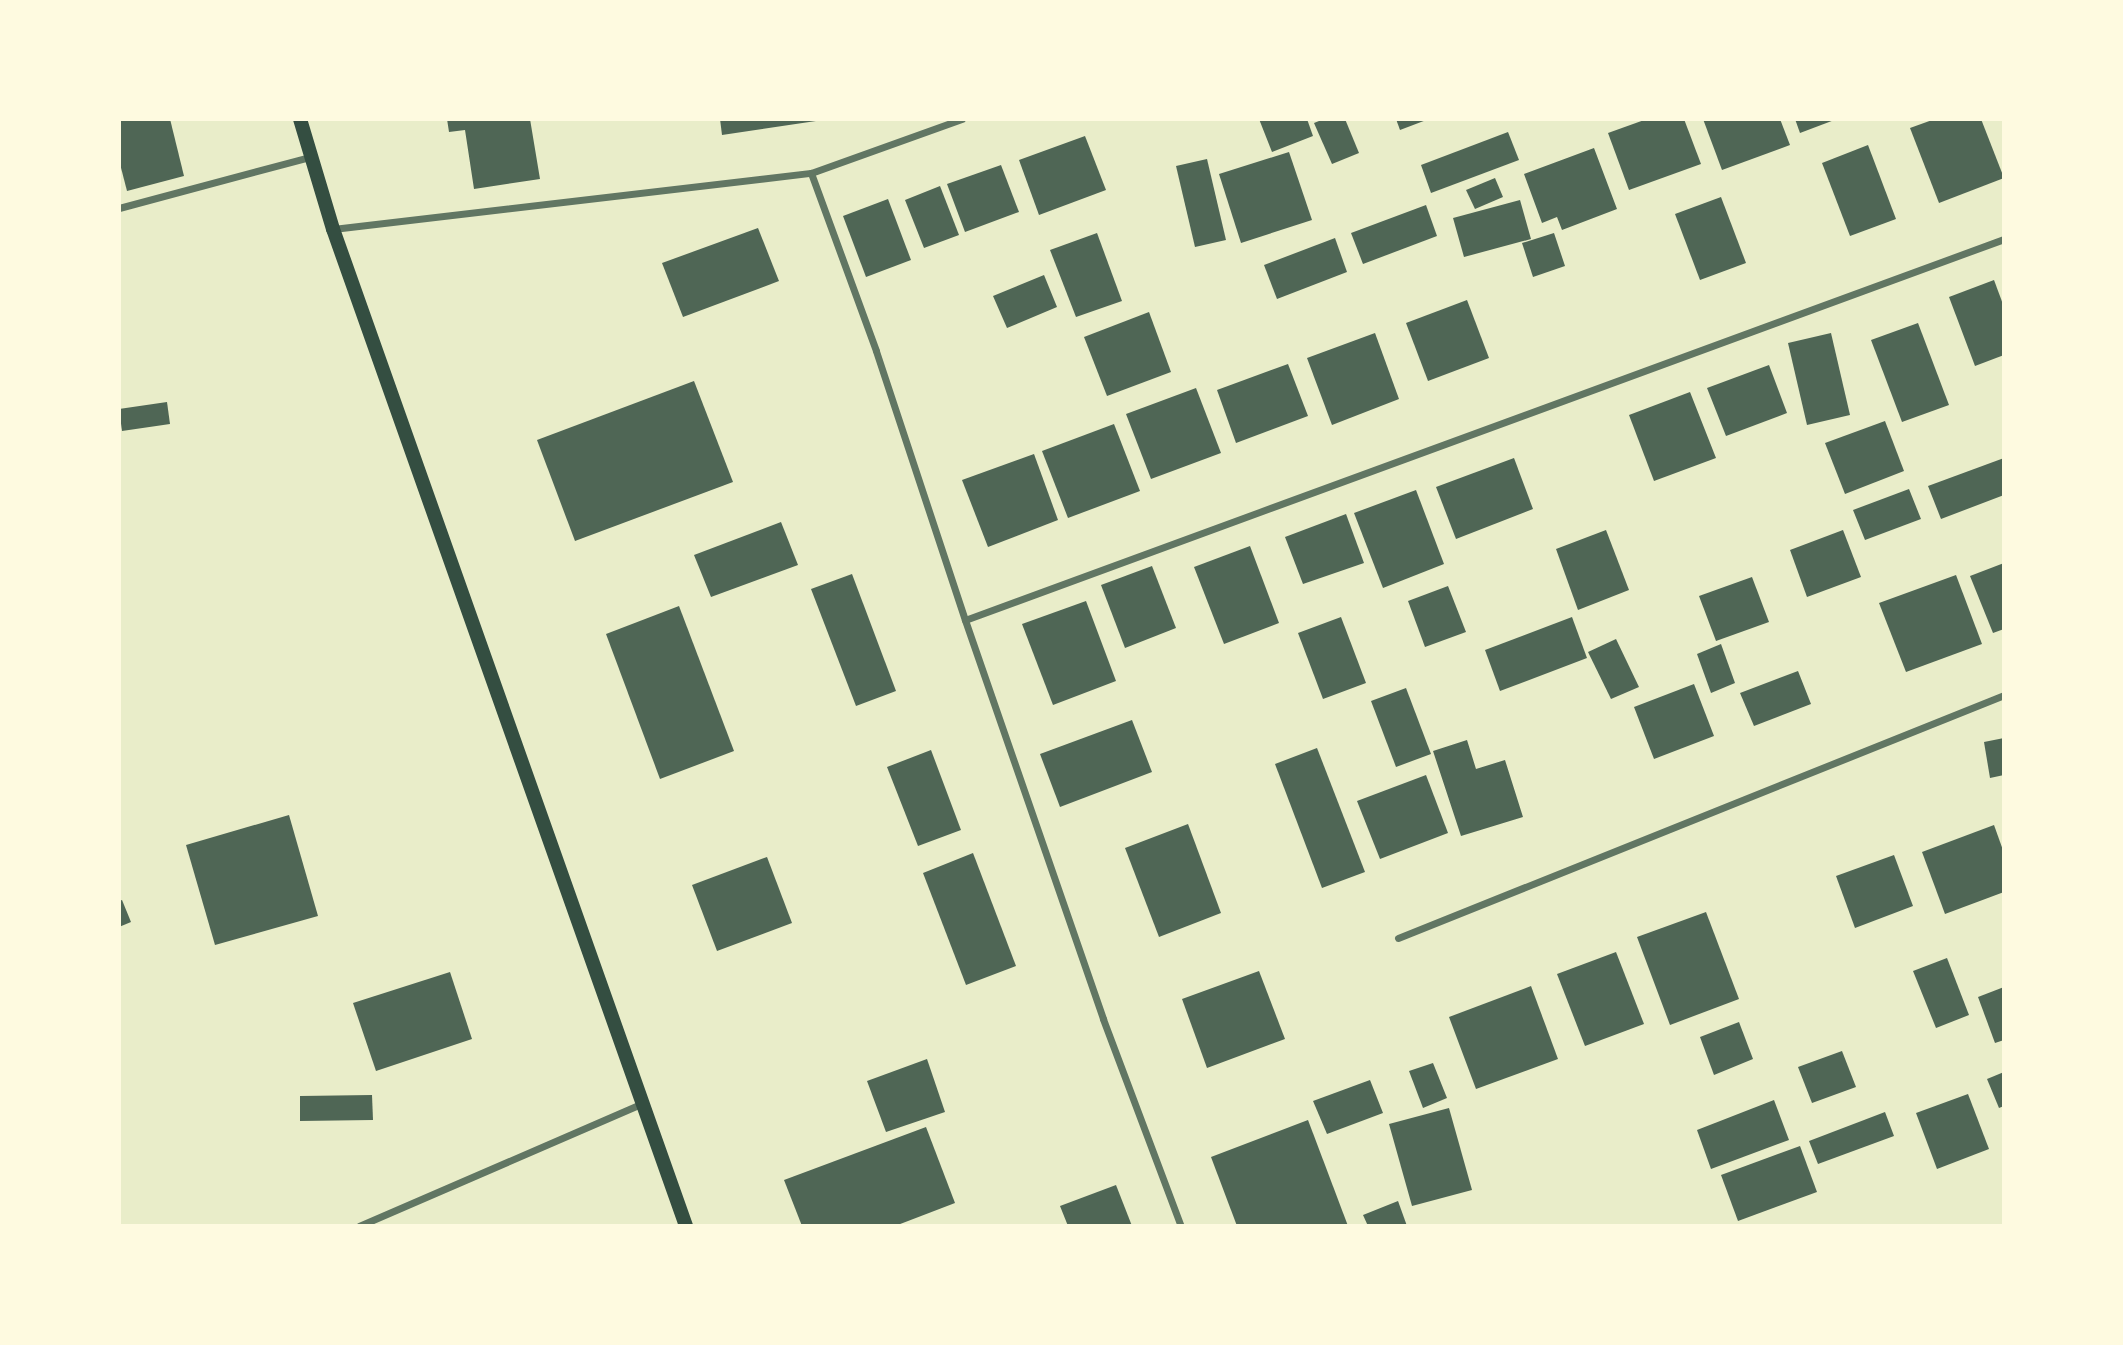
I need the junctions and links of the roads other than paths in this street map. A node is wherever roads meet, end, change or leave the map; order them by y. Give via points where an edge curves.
1 (300, 119) edge
2 (957, 120) edge
3 (309, 157) junction
4 (811, 173) junction
5 (119, 208) edge
6 (333, 229) junction
7 (2004, 239) edge
8 (965, 620) junction
9 (2004, 695) edge
10 (1398, 938) dead end
11 (641, 1104) junction
12 (359, 1226) edge
13 (686, 1226) edge
14 (1181, 1226) edge

1 - 3 main road
2 - 4 street
3 - 5 street
3 - 6 main road
4 - 6 street
4 - 8 street
6 - 11 main road
7 - 8 street
8 - 14 street via 1103,1019
9 - 10 street
11 - 12 street
11 - 13 main road

